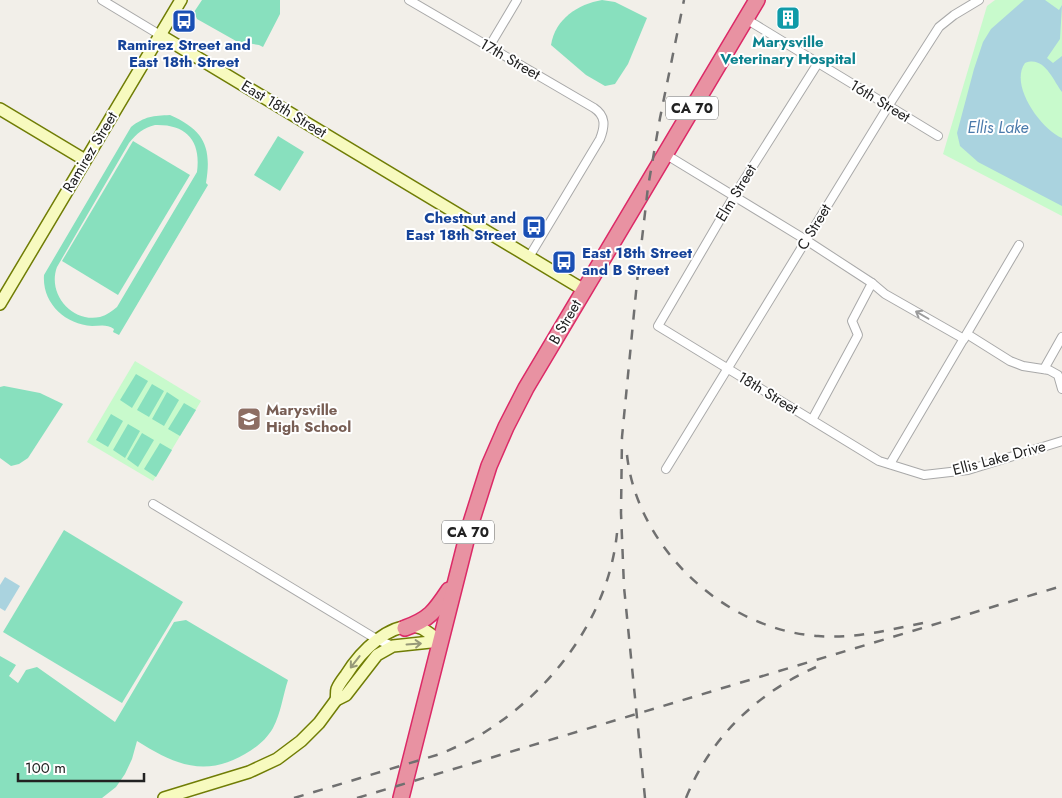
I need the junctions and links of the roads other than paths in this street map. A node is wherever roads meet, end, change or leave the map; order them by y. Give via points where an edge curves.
1 (102, 0) edge
2 (181, 0) edge
3 (409, 0) edge
4 (517, 0) edge
5 (757, 0) edge
6 (979, 0) edge
7 (746, 19) junction
8 (160, 35) junction
9 (489, 46) junction
10 (818, 62) junction
11 (888, 106) junction
12 (0, 109) edge
13 (938, 136) dead end
14 (665, 154) junction
15 (86, 160) junction
16 (734, 196) junction
17 (806, 240) junction
18 (1019, 245) dead end
19 (529, 257) junction
20 (872, 283) junction
21 (584, 290) junction
22 (0, 304) edge
23 (658, 326) joint
24 (965, 337) junction
25 (1062, 337) edge
26 (727, 368) junction
27 (1044, 369) junction
28 (1062, 389) edge
29 (812, 420) junction
30 (1062, 441) edge
31 (879, 461) joint
32 (890, 464) junction
33 (666, 469) dead end
34 (153, 504) dead end
35 (455, 580) junction
36 (405, 628) junction
37 (378, 640) junction
38 (440, 641) junction
39 (393, 646) junction
40 (336, 700) junction
41 (164, 798) edge
42 (401, 798) edge

1 - 8 street, East 18th Street
2 - 8 street, Ramirez Street
3 - 9 street, 17th Street
4 - 9 street
5 - 7 highway, B Street / CA 70
6 - 11 street, C Street via 939,27
7 - 10 street, 16th Street
7 - 14 highway, B Street / CA 70
8 - 15 street, Ramirez Street
8 - 19 street, East 18th Street
9 - 19 street, 17th Street via 594,108 604,123 600,138
10 - 11 street, 16th Street
10 - 16 street, Elm Street
11 - 13 street, 16th Street
11 - 17 street, C Street
12 - 15 street
14 - 16 street
14 - 21 highway, B Street / CA 70
15 - 22 street, Ramirez Street
16 - 17 street
16 - 23 street, Elm Street
17 - 20 street
17 - 26 street, C Street
18 - 24 street
19 - 21 street
24 -> 20 street via 885,294
20 - 29 street via 852,321 858,335
21 - 35 highway, B Street / CA 70 via 526,388 498,443
23 - 26 street, 18th Street
24 - 27 street via 1010,361
24 - 32 street
25 - 27 street
26 - 29 street, 18th Street
26 - 33 street, C Street
27 - 28 street via 1058,375
29 - 31 street, 18th Street
30 - 32 street, Ellis Lake Drive via 968,470 924,475
31 - 32 street, Ellis Lake Drive
34 - 37 street
35 - 36 highway via 428,617
35 - 38 highway, B Street / CA 70
36 - 37 street via 394,630
36 - 38 street via 421,628
37 - 39 street
37 -> 40 street via 352,666 337,688
39 -> 38 street
38 - 42 highway, CA 70
39 - 40 street via 376,655 346,695
40 - 41 street via 309,733 277,759 248,772

